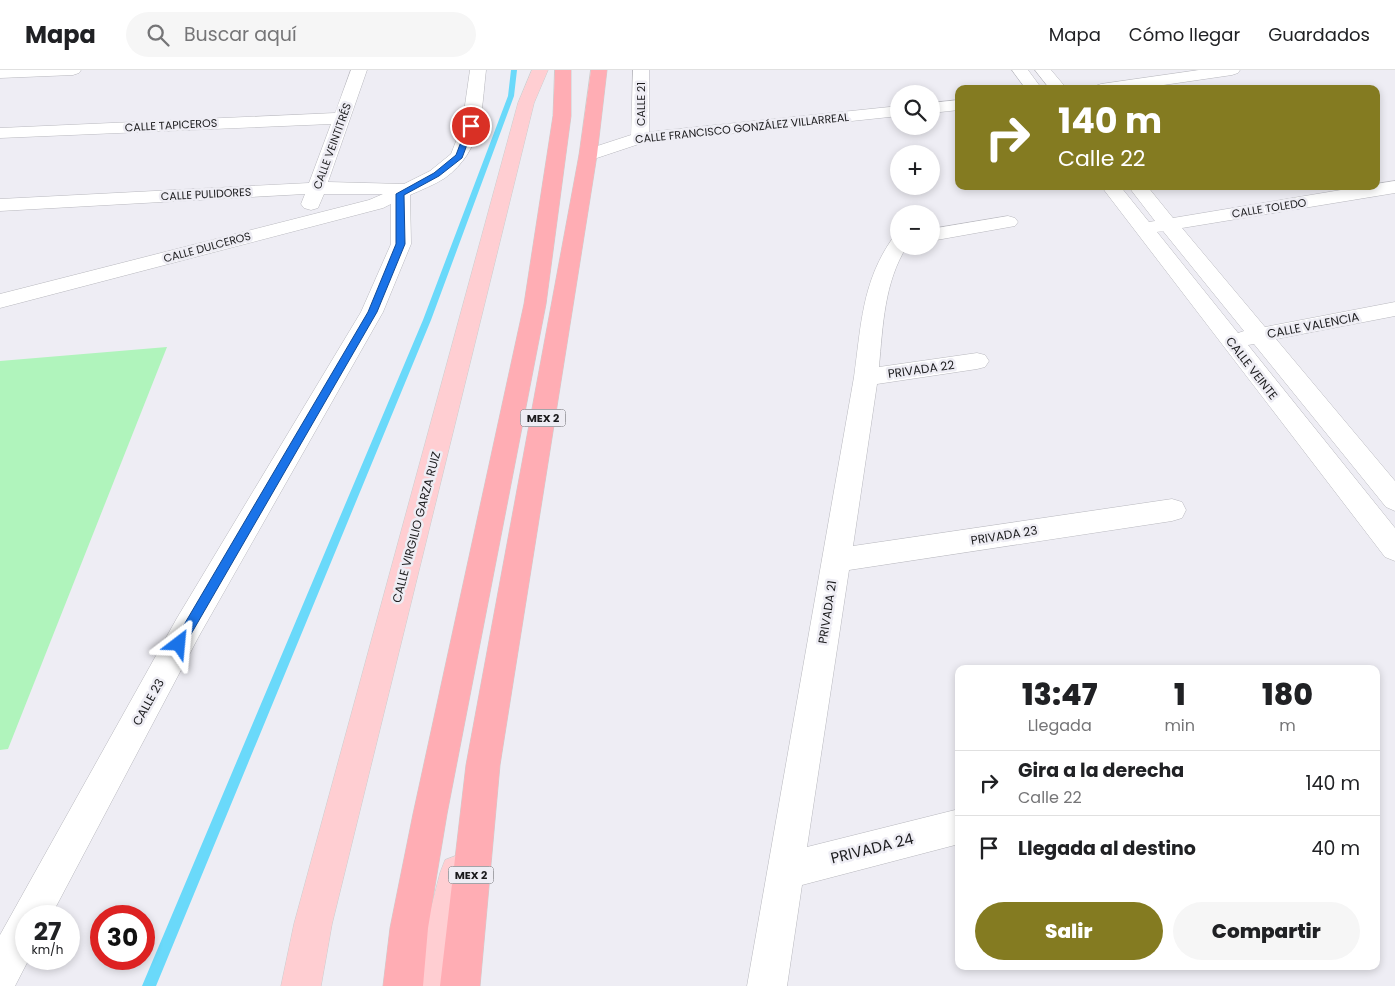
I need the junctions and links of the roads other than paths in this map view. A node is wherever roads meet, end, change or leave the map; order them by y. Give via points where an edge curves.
1 (74, 70) edge
2 (359, 70) edge
3 (478, 70) edge
4 (540, 70) edge
5 (563, 70) edge
6 (599, 70) edge
7 (641, 70) edge
8 (1020, 70) edge
9 (1043, 70) edge
10 (1232, 70) edge
11 (0, 73) edge
12 (1031, 85) edge
13 (1056, 85) edge
14 (1129, 85) edge
15 (955, 105) edge
16 (940, 107) edge
17 (890, 112) edge
18 (342, 118) junction
19 (0, 133) edge
20 (640, 138) junction
21 (588, 156) junction
22 (1395, 187) edge
23 (316, 188) junction
24 (1113, 190) edge
25 (1140, 190) edge
26 (1377, 190) edge
27 (1380, 190) edge
28 (406, 191) junction
29 (0, 204) edge
30 (304, 222) junction
31 (1008, 222) dead end
32 (1168, 225) junction
33 (1143, 229) junction
34 (940, 233) edge
35 (890, 255) edge
36 (36, 292) junction
37 (0, 294) edge
38 (0, 301) edge
39 (1395, 309) edge
40 (1260, 336) junction
41 (1231, 340) junction
42 (977, 361) dead end
43 (866, 377) junction
44 (1385, 474) edge
45 (1343, 482) junction
46 (1395, 500) edge
47 (1172, 510) dead end
48 (1395, 549) edge
49 (835, 560) junction
50 (483, 764) junction
51 (955, 827) edge
52 (785, 871) junction
53 (37, 905) edge
54 (15, 946) edge
55 (0, 974) edge
56 (301, 986) edge
57 (403, 986) edge
58 (431, 986) edge
59 (460, 986) edge
60 (767, 986) edge

1 - 11 street
2 - 18 street, CALLE VEINTITRÉS
3 - 28 street, CALLE DULCEROS via 471,126 459,156 436,175
4 - 56 main road, CALLE VIRGILIO GARZA RUIZ via 526,103 313,924
5 - 57 highway, MEX 2 via 562,116 534,304 408,928
6 - 21 highway, MEX 2
7 - 20 street, CALLE 21
8 - 12 street
9 - 13 street
10 - 14 street
15 - 16 street
17 - 20 street, CALLE FRANCISCO GONZÁLEZ VILLARREAL
18 - 19 street, CALLE TAPICEROS
18 - 23 street, CALLE VEINTITRÉS
20 - 21 street, CALLE FRANCISCO GONZÁLEZ VILLARREAL
21 - 50 highway, MEX 2
22 - 27 street, CALLE TOLEDO
23 - 28 street, CALLE PULIDORES
23 - 29 street, CALLE PULIDORES
23 - 30 street, CALLE VEINTITRÉS
24 - 33 street, CALLE VEINTE
25 - 32 street, CALLE VEINTE
26 - 32 street, CALLE TOLEDO
28 - 30 street, CALLE DULCEROS via 376,204
28 - 53 street, CALLE 23 via 400,244 372,312 188,627
30 - 36 street, CALLE DULCEROS
31 - 34 street
32 - 33 street, CALLE TOLEDO
32 - 40 street, CALLE VEINTE
33 - 41 street, CALLE VEINTE
35 - 43 street, PRIVADA 21 via 877,286
36 - 37 street
36 - 38 street, CALLE DULCEROS
39 - 40 street, CALLE VALENCIA
40 - 41 street, CALLE VALENCIA
40 - 44 street, CALLE VEINTE
41 - 45 street, CALLE VEINTE
42 - 43 street, PRIVADA 22
43 - 49 street, PRIVADA 21
44 - 45 street
44 - 46 street, CALLE VEINTE
45 - 48 street, CALLE VEINTE
47 - 49 street, PRIVADA 23
49 - 52 street, PRIVADA 21
50 - 58 main road
50 - 59 highway, MEX 2
51 - 52 street, PRIVADA 24
52 - 60 street, PRIVADA 21
54 - 55 street

